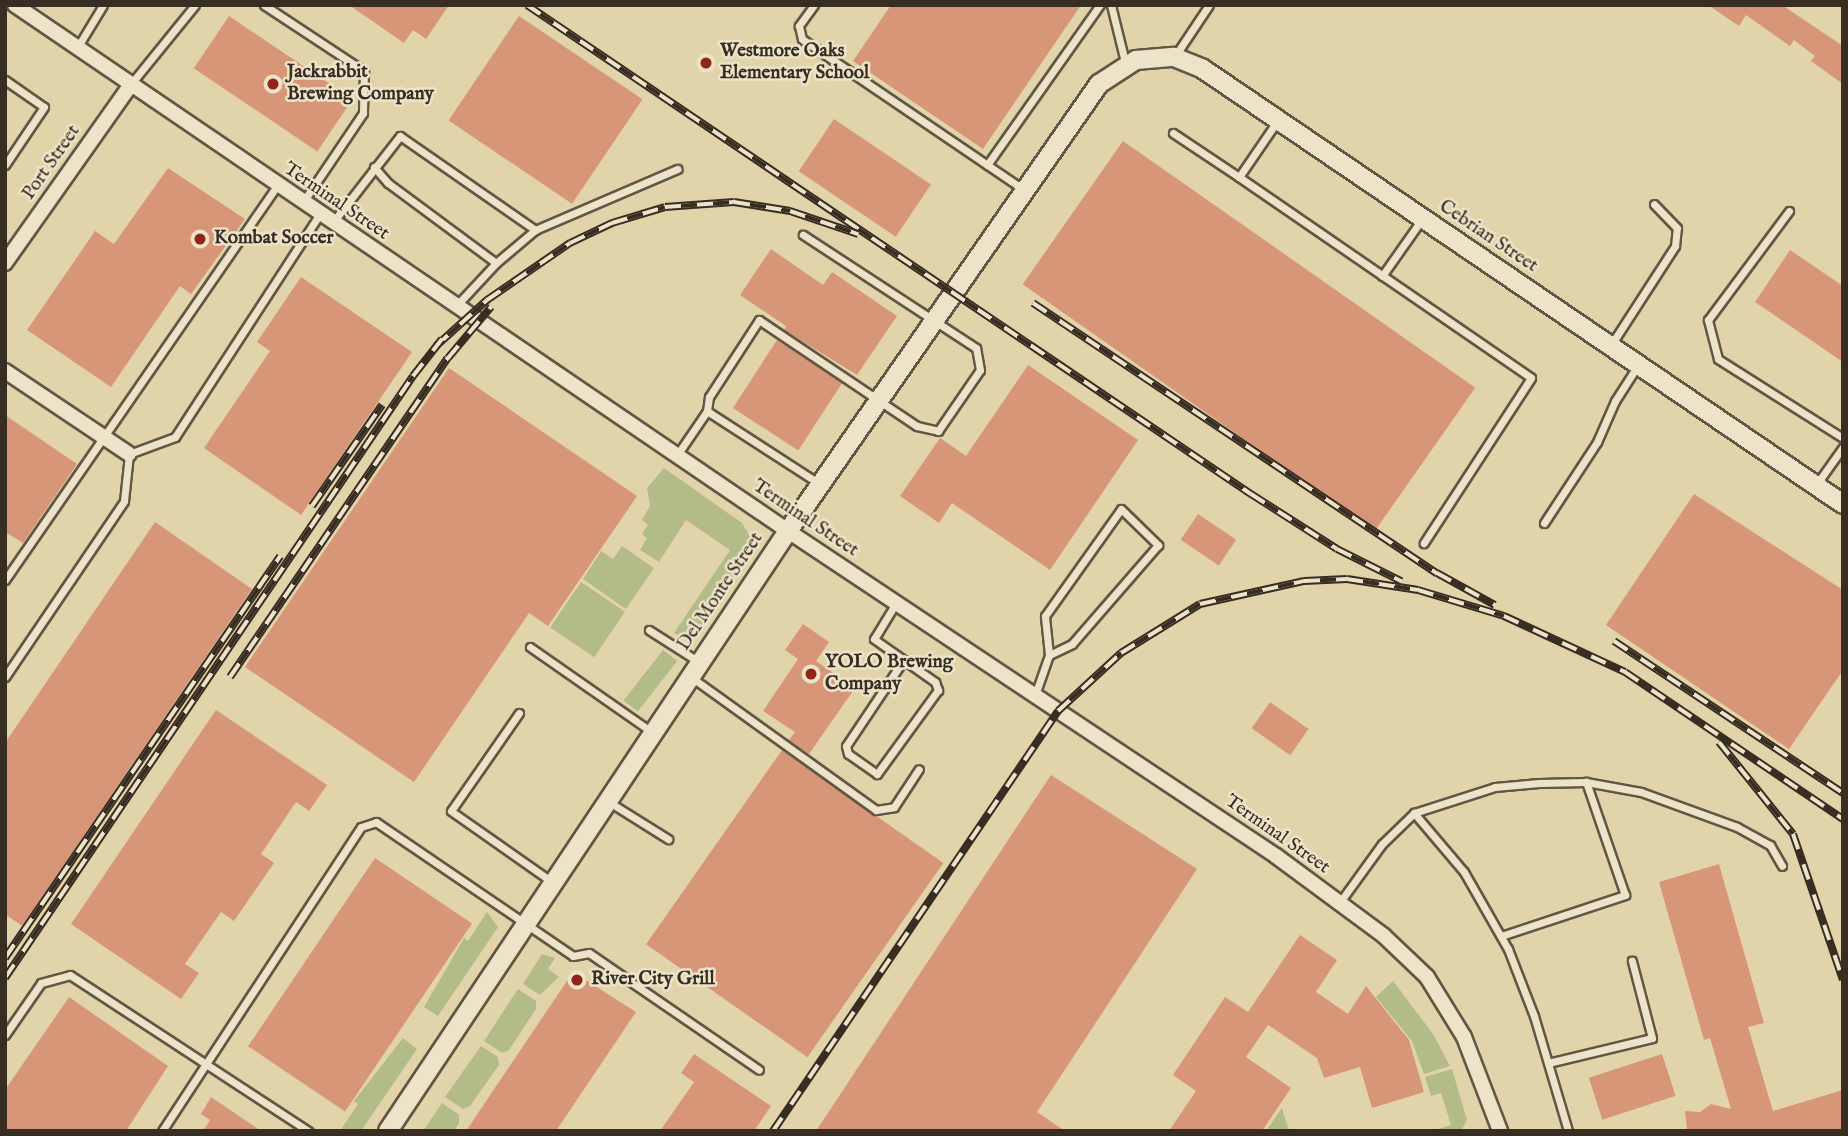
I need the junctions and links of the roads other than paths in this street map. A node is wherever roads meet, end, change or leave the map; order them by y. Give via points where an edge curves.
1 (15, 5) edge
2 (103, 5) edge
3 (195, 5) edge
4 (264, 5) edge
5 (814, 5) edge
6 (1100, 5) edge
7 (1111, 5) edge
8 (1209, 5) edge
9 (77, 48) junction
10 (1174, 57) junction
11 (1126, 66) junction
12 (5, 80) edge
13 (1099, 84) joint
14 (130, 86) junction
15 (1278, 120) junction
16 (1173, 133) dead end
17 (5, 165) edge
18 (987, 165) junction
19 (374, 167) junction
20 (677, 169) dead end
21 (1239, 177) junction
22 (277, 185) junction
23 (1025, 191) junction
24 (303, 202) junction
25 (1654, 204) dead end
26 (1789, 211) dead end
27 (326, 218) junction
28 (1423, 218) junction
29 (535, 230) junction
30 (803, 236) dead end
31 (5, 263) edge
32 (495, 263) junction
33 (1382, 276) junction
34 (456, 306) junction
35 (935, 320) junction
36 (1611, 346) junction
37 (1638, 364) junction
38 (5, 371) edge
39 (879, 400) junction
40 (707, 411) junction
41 (103, 437) junction
42 (1843, 438) edge
43 (1843, 447) edge
44 (129, 454) junction
45 (676, 456) junction
46 (820, 484) junction
47 (1816, 486) junction
48 (1843, 504) edge
49 (1544, 523) dead end
50 (788, 531) junction
51 (1424, 543) dead end
52 (5, 560) edge
53 (15, 566) junction
54 (5, 580) edge
55 (896, 603) junction
56 (649, 630) dead end
57 (530, 647) dead end
58 (1049, 656) junction
59 (903, 661) junction
60 (695, 670) junction
61 (5, 677) edge
62 (1035, 695) junction
63 (519, 713) dead end
64 (653, 733) junction
65 (919, 769) dead end
66 (1586, 782) junction
67 (607, 801) junction
68 (1414, 813) junction
69 (668, 838) dead end
70 (1782, 866) dead end
71 (553, 882) junction
72 (1339, 903) junction
73 (525, 923) junction
74 (1500, 936) junction
75 (1632, 961) dead end
76 (5, 1035) edge
77 (206, 1063) junction
78 (1548, 1063) junction
79 (759, 1070) dead end
80 (390, 1130) edge
81 (162, 1131) edge
82 (308, 1131) edge
83 (1500, 1131) edge
84 (1568, 1131) edge

1 - 9 street, Terminal Street
2 - 9 lane
3 - 14 lane
4 - 24 lane via 364,71 363,113
5 - 18 lane via 799,26 802,39
6 - 18 lane
7 - 11 lane
8 - 10 lane
9 - 14 street, Terminal Street
10 - 11 street, Cebrian Street via 1136,60
10 - 15 street, Cebrian Street via 1203,69
11 - 13 street, Cebrian Street
12 - 17 lane via 44,107
13 - 23 street, Del Monte Street
14 - 22 street, Terminal Street
14 - 31 street, Port Street
15 - 21 lane
15 - 28 street, Cebrian Street
16 - 21 lane
18 - 23 lane
19 - 27 lane
19 - 29 lane via 400,136
19 - 32 lane via 388,183
20 - 29 lane
21 - 33 lane
22 - 24 street, Terminal Street
22 - 41 lane
23 - 35 street, Del Monte Street
24 - 27 street, Terminal Street
25 - 36 lane via 1677,228 1675,246
26 - 42 lane via 1709,320 1718,359
27 - 34 street, Terminal Street
27 - 44 lane via 175,437
28 - 33 lane
28 - 36 street, Cebrian Street
29 - 32 lane
30 - 35 lane
32 - 34 lane
33 - 51 lane via 1531,378
34 - 45 street, Terminal Street
35 - 39 street, Del Monte Street
35 - 39 lane via 976,348 980,370 938,431 917,426
36 - 37 street, Cebrian Street
37 - 47 street, Cebrian Street
37 - 49 lane via 1597,442
38 - 41 street
39 - 40 lane via 759,320 709,397
39 - 46 street, Del Monte Street
40 - 45 lane
40 - 46 lane
41 - 44 street
41 - 53 lane
43 - 47 lane
44 - 61 lane via 124,501
45 - 50 street, Terminal Street
46 - 50 street, Del Monte Street
47 - 48 street, Cebrian Street
50 - 55 street, Terminal Street
50 - 60 street, Del Monte Street
52 - 53 lane
53 - 54 lane
55 - 59 lane via 874,639
55 - 62 street, Terminal Street
56 - 60 lane
57 - 64 lane
58 - 58 lane via 1072,644 1158,545 1121,509 1045,616
58 - 62 lane
59 - 59 lane via 935,682 938,690 877,774 848,754 846,746
60 - 64 street, Del Monte Street
60 - 65 lane via 876,810 894,807
62 - 72 street, Terminal Street
63 - 71 lane via 451,811
64 - 67 street, Del Monte Street
66 - 68 lane via 1495,787
66 - 70 lane via 1641,792 1737,827 1770,845
66 - 74 lane via 1625,895
67 - 69 lane
67 - 71 street, Del Monte Street
68 - 72 lane via 1382,844
68 - 74 lane via 1464,872
71 - 73 street, Del Monte Street
72 - 83 street, Terminal Street via 1388,939 1427,977 1464,1037
73 - 77 lane via 376,822 361,827
73 - 79 lane via 573,956 589,953
73 - 80 street, Del Monte Street
74 - 78 lane
75 - 78 lane via 1652,1038
76 - 77 lane via 41,983 70,975
77 - 81 lane
77 - 82 lane
78 - 84 lane

